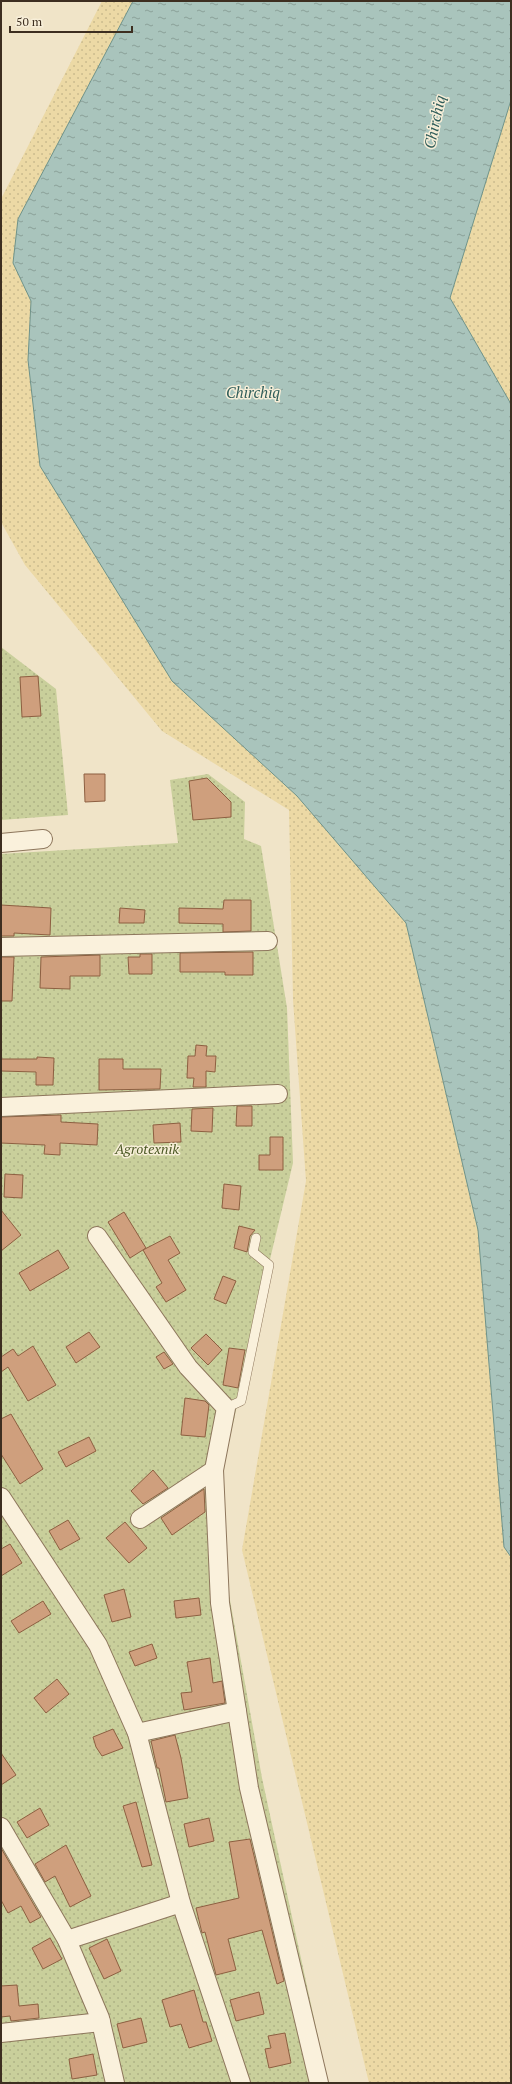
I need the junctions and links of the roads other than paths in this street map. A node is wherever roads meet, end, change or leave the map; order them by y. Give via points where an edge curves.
1 (43, 839) dead end
2 (1, 843) edge
3 (268, 941) dead end
4 (1, 947) edge
5 (278, 1094) dead end
6 (1, 1106) edge
7 (97, 1236) dead end
8 (256, 1238) dead end
9 (226, 1408) junction
10 (214, 1470) junction
11 (1, 1497) edge
12 (140, 1519) dead end
13 (237, 1711) junction
14 (137, 1733) junction
15 (1, 1827) edge
16 (181, 1902) junction
17 (67, 1940) junction
18 (101, 2022) junction
19 (1, 2033) edge
20 (115, 2083) edge
21 (241, 2083) edge
22 (319, 2083) edge

1 - 2 street
3 - 4 street
5 - 6 street
7 - 9 street via 188,1367
8 - 9 lane via 253,1252 269,1265 242,1402
9 - 10 street
10 - 12 street
10 - 13 street via 220,1603
11 - 14 street via 98,1644
13 - 14 street
13 - 22 street via 249,1788
14 - 16 street
15 - 17 street
16 - 17 street
16 - 21 street
17 - 18 street
18 - 19 street
18 - 20 street

